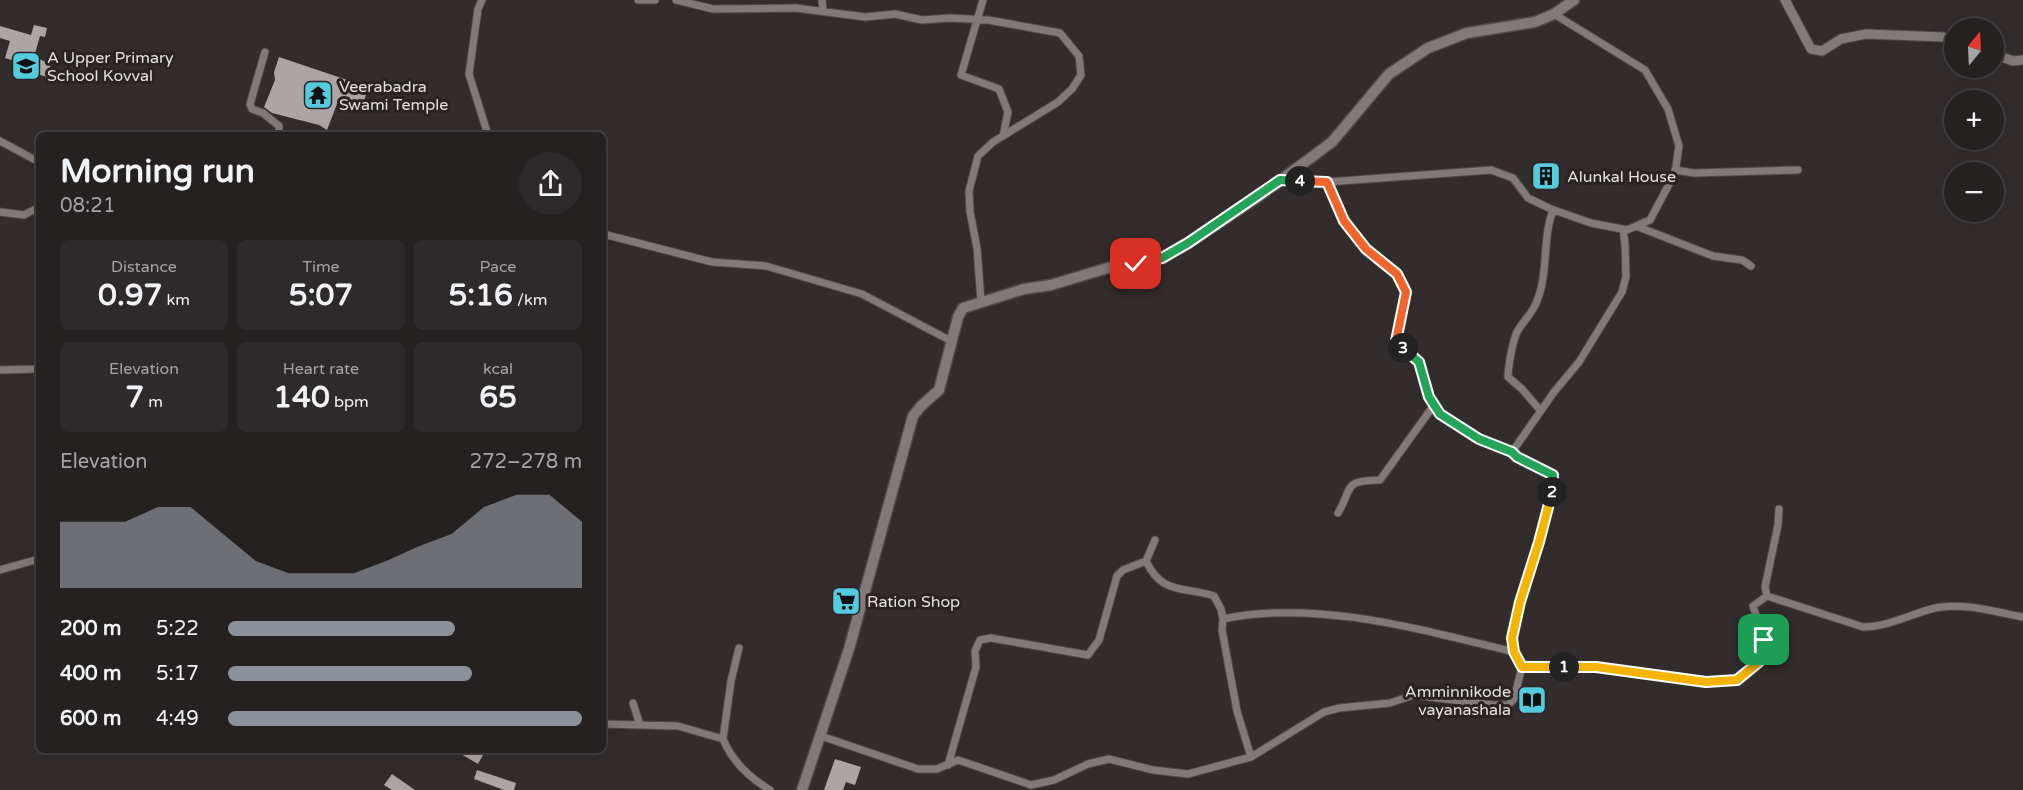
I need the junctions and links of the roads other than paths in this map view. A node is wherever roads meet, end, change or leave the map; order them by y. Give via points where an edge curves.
1 (482, 0) edge
2 (639, 0) edge
3 (655, 0) edge
4 (676, 0) edge
5 (822, 0) edge
6 (982, 0) edge
7 (1574, 0) edge
8 (1785, 0) edge
9 (823, 11) junction
10 (1554, 14) junction
11 (977, 20) junction
12 (1944, 37) edge
13 (265, 52) dead end
14 (2004, 58) edge
15 (2023, 60) edge
16 (279, 132) edge
17 (487, 132) edge
18 (1003, 136) junction
19 (0, 141) edge
20 (36, 160) edge
21 (1675, 170) junction
22 (1798, 170) dead end
23 (1280, 180) junction
24 (1327, 182) junction
25 (36, 209) edge
26 (1553, 210) junction
27 (0, 212) edge
28 (1636, 226) junction
29 (1623, 229) junction
30 (606, 235) edge
31 (1751, 266) dead end
32 (981, 301) junction
33 (952, 342) junction
34 (36, 369) edge
35 (0, 370) edge
36 (1434, 405) junction
37 (1540, 410) junction
38 (1512, 452) junction
39 (1779, 509) dead end
40 (1338, 513) dead end
41 (1155, 540) dead end
42 (36, 560) edge
43 (1146, 561) junction
44 (0, 570) edge
45 (1767, 596) junction
46 (2023, 617) edge
47 (1223, 619) junction
48 (739, 648) dead end
49 (1514, 652) junction
50 (1522, 667) junction
51 (633, 703) dead end
52 (606, 724) edge
53 (640, 725) junction
54 (821, 736) junction
55 (723, 739) junction
56 (1251, 757) junction
57 (948, 765) junction
58 (770, 790) edge
59 (802, 790) edge

1 - 17 street via 469,74
2 - 3 street
4 - 9 street via 713,9
5 - 9 street
6 - 11 street
7 - 10 main road
8 - 12 street via 1811,49 1822,51 1841,39 1866,34
9 - 11 street via 865,17 895,14 922,20
10 - 21 street via 1645,70 1668,110 1679,146
10 - 23 main road via 1517,27 1467,33 1428,48 1389,74 1332,142
11 - 18 street via 962,75 999,89 1008,112
11 - 18 street via 1060,33 1079,56 1081,75 1072,90
13 - 16 street via 250,104 252,110 263,113 279,126
14 - 15 street
18 - 32 street via 978,156 969,191
19 - 20 street
21 - 22 street
21 - 28 street via 1650,220
23 - 24 street
23 - 32 main road via 1162,258 1111,267
24 - 26 street via 1491,171 1512,178 1528,198
24 - 36 street via 1344,221 1366,249 1397,274 1406,292 1396,341 1419,362
25 - 27 street via 24,215
26 - 29 street
26 - 37 street via 1547,226 1546,264 1537,303 1516,333 1508,369 1508,377
28 - 29 street
28 - 31 street via 1713,256 1742,260
29 - 37 street via 1623,292 1579,362
30 - 33 street via 712,262 766,266 862,294
32 - 33 main road via 963,308
33 - 54 main road via 939,390 913,416
34 - 35 street
36 - 38 street via 1460,428
36 - 40 street via 1380,480 1359,480 1349,486
37 - 38 street
38 - 49 street via 1553,475 1554,484 1520,602 1512,638
39 - 45 street via 1765,586
41 - 43 street
42 - 44 street
43 - 47 street via 1164,585 1214,596
43 - 57 street via 1117,576 1099,640 1088,655 991,638 980,640
45 - 46 street via 1863,627 1878,627 1938,608 1968,607
45 - 50 street via 1754,606 1764,640 1760,661 1737,680 1706,682 1596,667
47 - 49 street via 1249,614 1326,615 1418,629
47 - 56 street via 1237,711
48 - 55 street
49 - 50 street
50 - 56 street via 1514,699 1508,705 1414,695 1390,703 1339,708 1323,712
51 - 53 street
52 - 53 street
53 - 55 street via 678,726
54 - 57 street via 918,769
54 - 59 main road
55 - 58 street via 729,753
56 - 57 street via 1188,774 1109,759 1031,785 958,760

